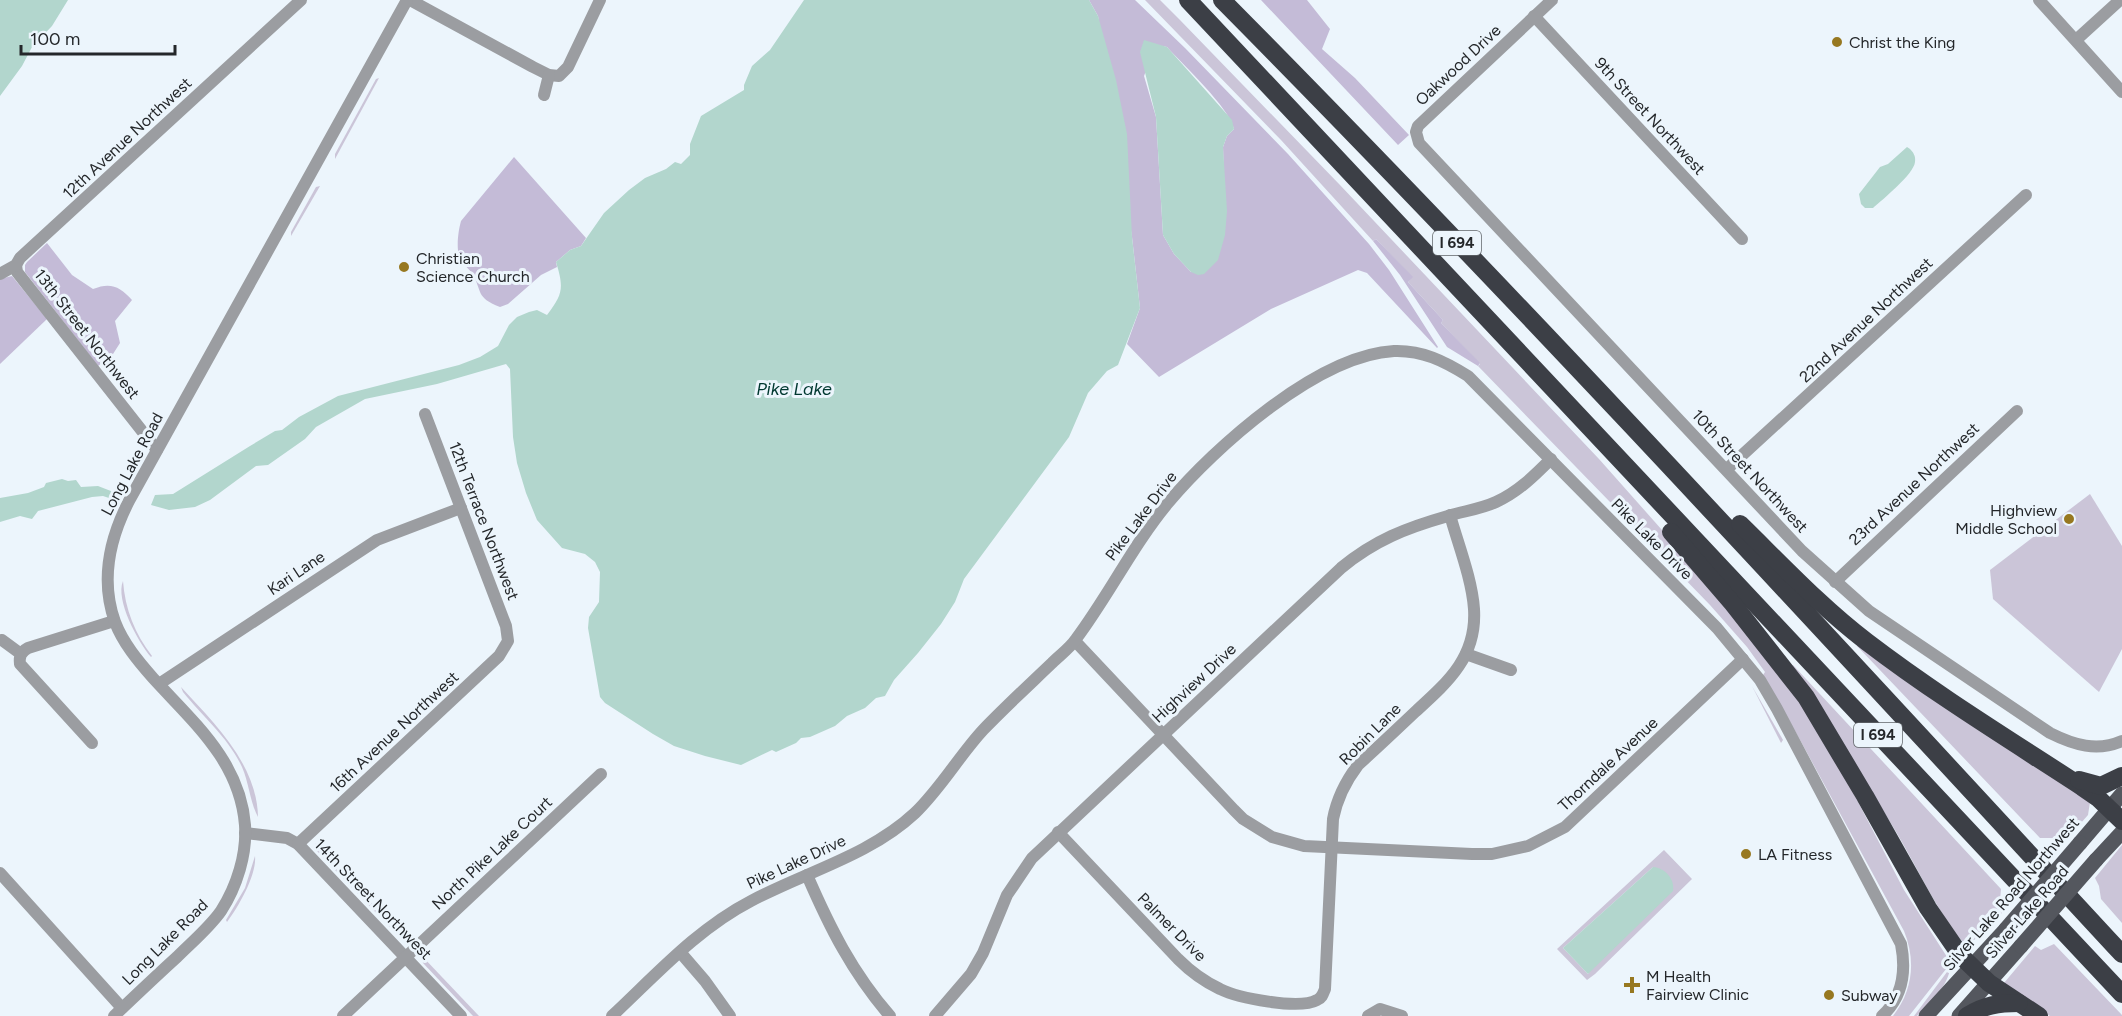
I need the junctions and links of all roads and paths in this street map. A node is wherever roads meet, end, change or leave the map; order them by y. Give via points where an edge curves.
1 (301, 0) edge
2 (408, 0) edge
3 (600, 0) edge
4 (1180, 0) edge
5 (1188, 0) edge
6 (1222, 0) edge
7 (1552, 0) edge
8 (2039, 0) edge
9 (2120, 0) edge
10 (1534, 16) junction
11 (2076, 40) junction
12 (549, 75) junction
13 (1274, 90) junction
14 (2122, 92) edge
15 (544, 94) dead end
16 (1416, 132) joint
17 (2026, 195) dead end
18 (1743, 239) dead end
19 (16, 265) junction
20 (0, 274) edge
21 (2017, 411) dead end
22 (425, 414) dead end
23 (157, 450) junction
24 (1551, 459) junction
25 (1727, 469) junction
26 (1633, 476) junction
27 (1690, 488) junction
28 (461, 508) junction
29 (1450, 515) junction
30 (1835, 582) junction
31 (114, 621) junction
32 (2, 640) dead end
33 (508, 641) joint
34 (1075, 641) junction
35 (21, 654) junction
36 (1466, 654) junction
37 (1743, 659) junction
38 (1511, 670) dead end
39 (159, 684) junction
40 (1163, 735) junction
41 (2122, 741) edge
42 (92, 744) dead end
43 (601, 774) dead end
44 (2066, 776) junction
45 (2122, 776) edge
46 (2122, 794) edge
47 (2116, 815) edge
48 (1058, 832) junction
49 (2122, 832) edge
50 (246, 833) junction
51 (298, 844) junction
52 (1331, 847) junction
53 (0, 873) edge
54 (807, 875) junction
55 (680, 952) junction
56 (2122, 954) edge
57 (405, 957) junction
58 (1971, 967) junction
59 (1989, 983) junction
60 (2122, 994) edge
61 (1322, 997) joint
62 (2019, 1003) junction
63 (118, 1012) edge
64 (343, 1016) edge
65 (461, 1016) edge
66 (612, 1016) edge
67 (730, 1016) edge
68 (890, 1016) edge
69 (935, 1016) edge
70 (1368, 1016) edge
71 (1402, 1016) edge
72 (1882, 1016) edge
73 (1926, 1016) edge
74 (1959, 1016) edge
75 (1967, 1016) edge
76 (2039, 1016) edge

1 - 19 street, 12th Avenue Northwest
2 - 12 street
2 - 23 street, Long Lake Road
3 - 12 street via 568,66 559,76
4 - 13 highway
5 - 13 highway, I 694
6 - 27 highway, I 694
7 - 10 street, Oakwood Drive
8 - 11 street
9 - 11 street
10 - 16 street, Oakwood Drive via 1421,122
10 - 18 street, 9th Street Northwest
11 - 14 street
12 - 15 street
13 - 26 highway, I 694
16 - 25 street, 10th Street Northwest via 1419,143
17 - 25 street, 22nd Avenue Northwest
19 - 20 street, 12th Avenue Northwest
19 - 23 street, 13th Street Northwest via 17,272
21 - 30 street, 23rd Avenue Northwest
22 - 28 street, 12th Terrace Northwest
23 - 31 street, Long Lake Road via 120,518 110,551 108,588
24 - 29 street, Highview Drive via 1512,494 1486,506
24 - 34 street, Pike Lake Drive via 1468,376 1450,365 1414,352 1377,353 1359,359 1307,383 1217,450 1145,533
24 - 37 street, Pike Lake Drive
25 - 30 street, 10th Street Northwest
26 - 58 highway via 1672,534 1806,697 1928,909
26 - 60 highway, I 694
27 - 44 highway via 1728,513 1868,643
27 - 56 highway, I 694
28 - 33 street, 12th Terrace Northwest via 506,626
28 - 39 street, Kari Lane via 377,540
29 - 36 street, Robin Lane via 1474,610
29 - 40 street, Highview Drive via 1402,530 1360,553
30 - 41 street, 10th Street Northwest via 1869,611 2050,734 2089,747
31 - 35 street via 28,648
31 - 39 street, Long Lake Road via 137,660
32 - 35 street
33 - 51 street, 16th Avenue Northwest via 499,656
34 - 40 street, Thorndale Avenue
34 - 54 street, Pike Lake Drive via 982,732 914,814 878,841
35 - 42 street via 21,664
36 - 38 street
36 - 52 street, Robin Lane via 1450,680 1349,777 1335,804
37 - 52 street, Thorndale Avenue via 1580,815 1549,837 1492,854
37 - 72 street, Pike Lake Drive via 1777,709 1901,944 1901,985
39 - 50 street, Long Lake Road via 228,765 241,799
40 - 48 street, Highview Drive
40 - 52 street, Thorndale Avenue via 1258,830 1286,842
43 - 57 street, North Pike Lake Court
44 - 45 highway via 2101,786
44 - 47 highway
46 - 47 main road, Silver Lake Road Northwest
47 - 58 main road, Silver Lake Road Northwest, bridge via 2080,843
48 - 61 street, Palmer Drive via 1194,974 1238,996 1257,1000 1307,1004
48 - 69 street, Highview Drive via 1018,876 971,974
49 - 59 main road, Silver Lake Road, bridge
50 - 51 street, 14th Street Northwest via 287,838
50 - 63 street, Long Lake Road via 239,872 220,911
51 - 57 street, 14th Street Northwest
52 - 61 street, Robin Lane
53 - 63 street
54 - 55 street, Pike Lake Drive via 732,911
54 - 68 street via 838,944
55 - 66 street, Pike Lake Drive
55 - 67 street
57 - 64 street, North Pike Lake Court
57 - 65 street, 14th Street Northwest
58 - 59 highway
58 - 73 main road, Silver Lake Road Northwest
59 - 62 highway
59 - 74 main road, Silver Lake Road
62 - 75 highway via 1997,1002
62 - 76 highway
70 - 71 street via 1380,1009

